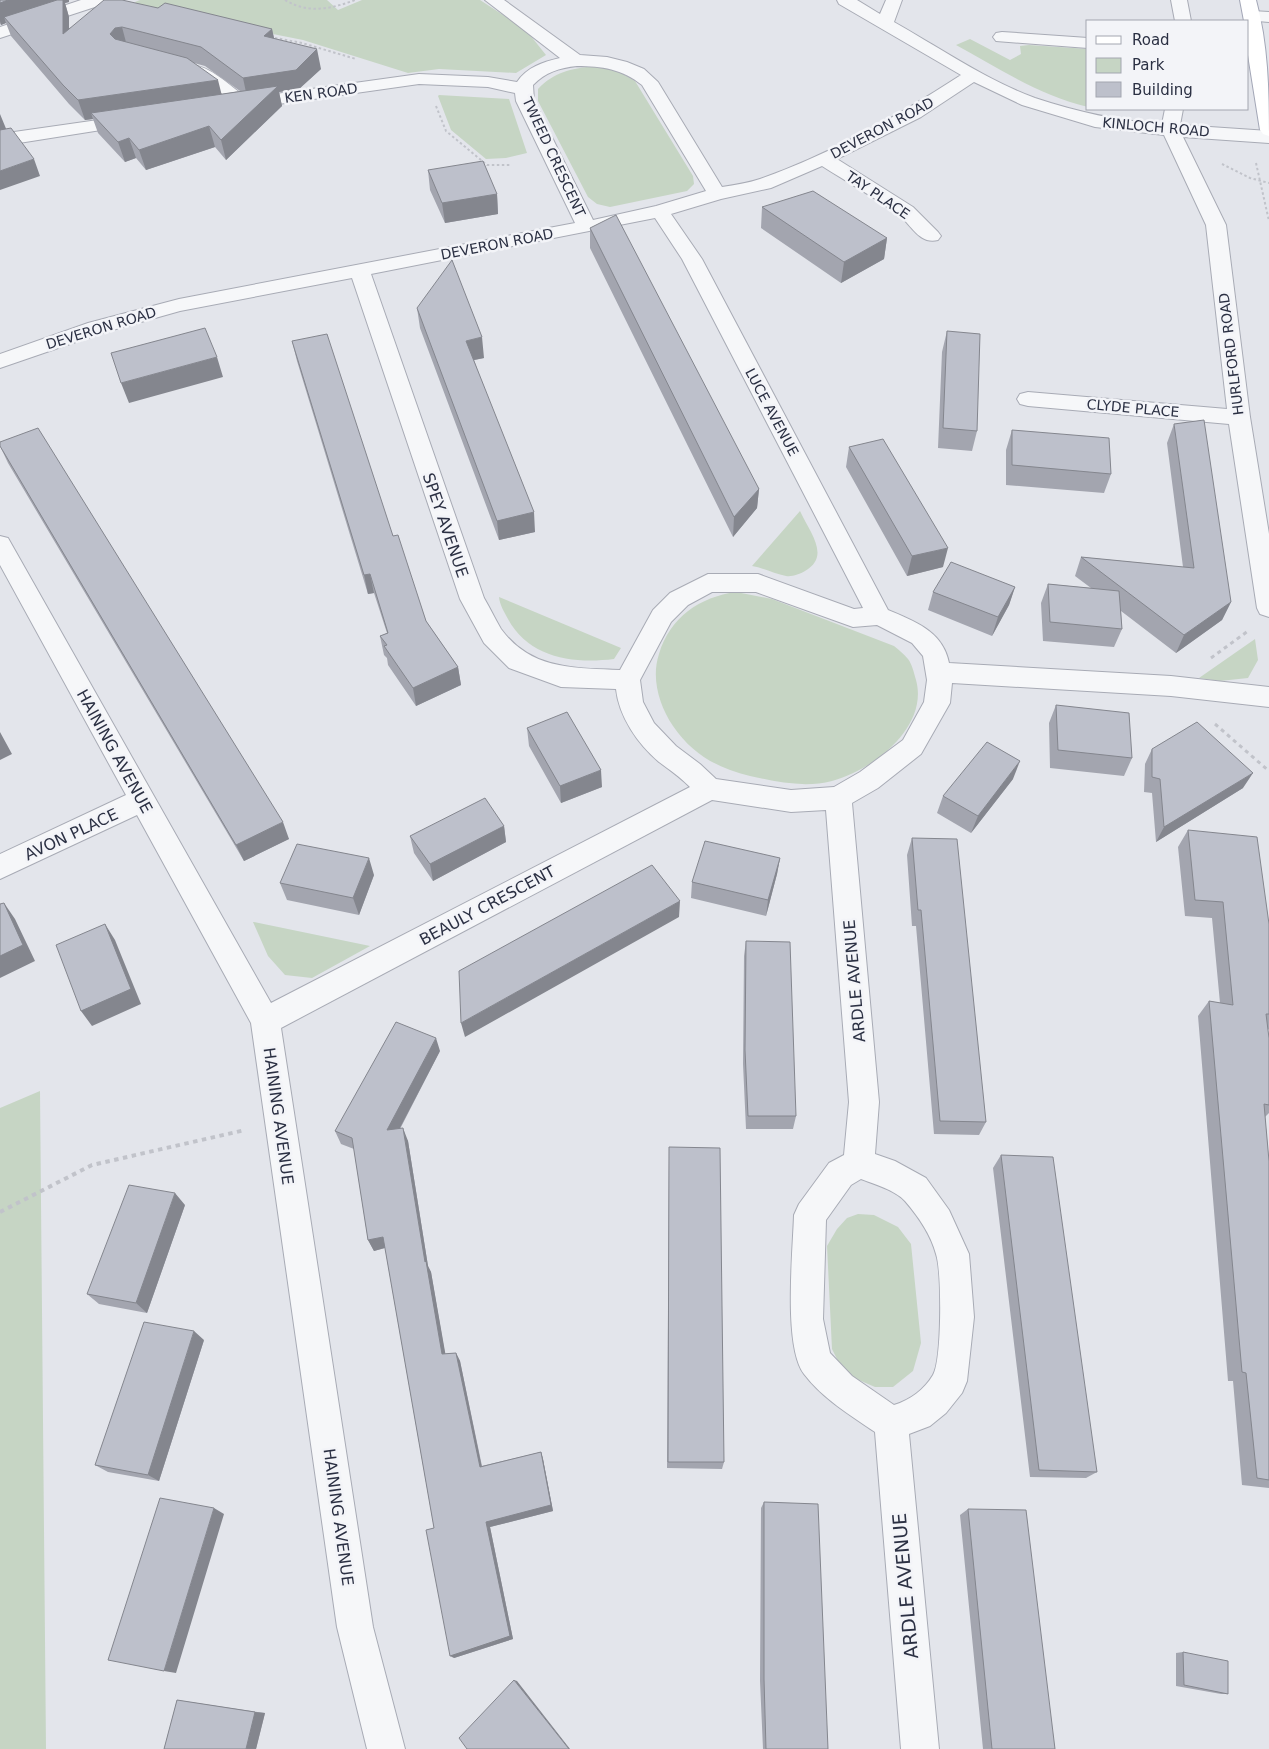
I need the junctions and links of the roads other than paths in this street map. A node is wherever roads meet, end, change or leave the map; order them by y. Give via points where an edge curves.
1 (98, 0) edge
2 (493, 0) edge
3 (845, 0) edge
4 (894, 0) edge
5 (1179, 0) edge
6 (1256, 11) edge
7 (1183, 20) edge
8 (885, 24) junction
9 (0, 33) edge
10 (1002, 37) dead end
11 (1086, 43) edge
12 (575, 60) junction
13 (172, 65) edge
14 (973, 75) junction
15 (523, 89) junction
16 (243, 104) junction
17 (217, 107) edge
18 (153, 117) edge
19 (1172, 119) edge
20 (1269, 130) edge
21 (1269, 137) edge
22 (0, 140) edge
23 (823, 159) junction
24 (717, 194) junction
25 (660, 211) junction
26 (587, 227) junction
27 (930, 236) dead end
28 (360, 271) junction
29 (0, 361) edge
30 (1028, 400) dead end
31 (1239, 418) junction
32 (0, 544) edge
33 (1269, 608) edge
34 (879, 616) junction
35 (938, 672) junction
36 (627, 680) junction
37 (1269, 697) edge
38 (709, 789) junction
39 (838, 798) junction
40 (142, 800) junction
41 (0, 867) edge
42 (265, 1021) junction
43 (859, 1164) junction
44 (891, 1423) junction
45 (386, 1749) edge
46 (920, 1749) edge

1 - 9 street
2 - 12 street
3 - 8 street, KINLOCH ROAD
4 - 8 street
5 - 7 street
6 - 20 main road via 1256,52
8 - 14 street, KINLOCH ROAD
10 - 11 street
12 - 15 street, TWEED CRESCENT via 540,71 525,82
12 - 24 street, TWEED CRESCENT via 601,61 634,70 649,82
13 - 16 street via 199,72
14 - 19 street, KINLOCH ROAD via 1028,101 1101,123 1138,128
14 - 23 street, DEVERON ROAD via 915,113
15 - 16 street, KEN ROAD via 488,82 418,79
15 - 26 street, TWEED CRESCENT via 525,101
16 - 17 street, KEN ROAD
18 - 22 street
19 - 21 street, KINLOCH ROAD
19 - 31 street, HURLFORD ROAD via 1216,225
23 - 24 street, DEVERON ROAD via 764,184
23 - 27 street, TAY PLACE via 906,211
24 - 25 street, DEVERON ROAD
25 - 26 street, DEVERON ROAD
25 - 34 street, LUCE AVENUE via 692,259
26 - 28 street, DEVERON ROAD
28 - 29 street, DEVERON ROAD via 179,305 95,328
28 - 36 street, SPEY AVENUE via 472,599 493,636 518,661 561,677
30 - 31 street, CLYDE PLACE
31 - 33 street, HURLFORD ROAD
32 - 40 street, HAINING AVENUE
34 - 35 street via 921,636 935,653
34 - 36 street via 853,618 758,584 708,583 679,599 662,616
35 - 37 street via 1171,686
35 - 39 street via 937,703 912,747 870,780
36 - 38 street via 630,703 645,730
38 - 39 street via 791,801
38 - 42 street, BEAULY CRESCENT
39 - 43 street, ARDLE AVENUE via 864,1102
40 - 41 street, AVON PLACE
40 - 42 street, HAINING AVENUE
42 - 45 street, HAINING AVENUE via 355,1627
43 - 44 street via 840,1174 810,1215 807,1319 815,1361 840,1388
43 - 44 street via 884,1172 915,1189 938,1221 953,1254 958,1317 950,1381 918,1414
44 - 46 street, ARDLE AVENUE

